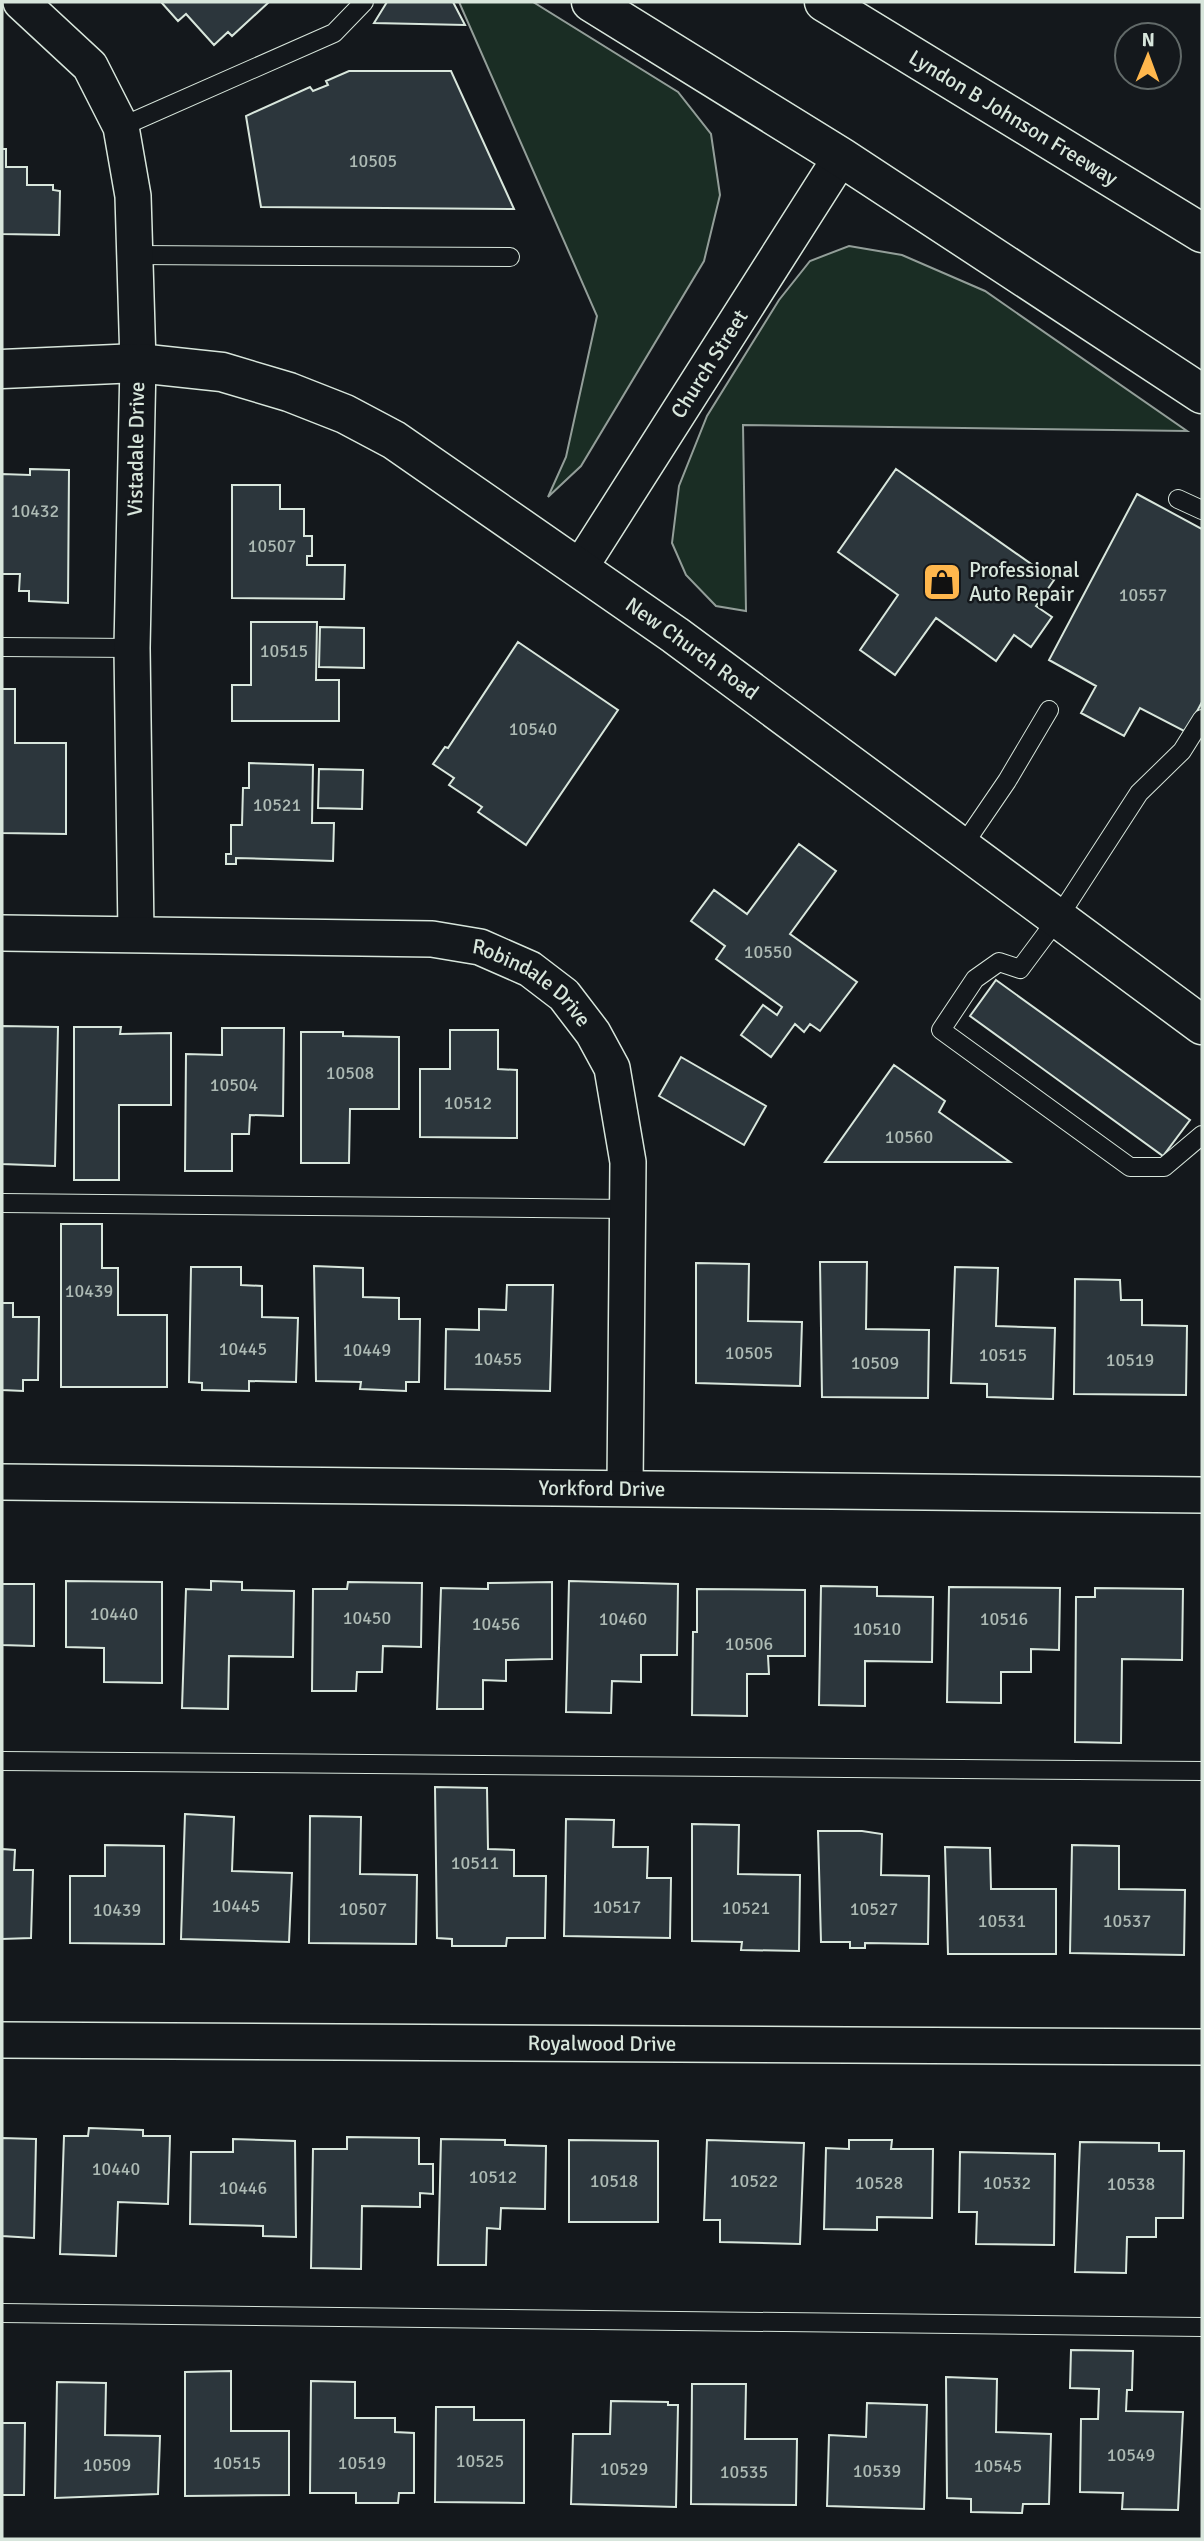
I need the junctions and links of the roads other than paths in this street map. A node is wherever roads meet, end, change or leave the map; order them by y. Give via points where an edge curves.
1 (22, 2) edge
2 (363, 2) edge
3 (591, 2) edge
4 (824, 2) edge
5 (121, 127) junction
6 (841, 157) junction
7 (1202, 233) edge
8 (135, 255) junction
9 (510, 257) dead end
10 (138, 363) junction
11 (2, 369) edge
12 (1202, 394) edge
13 (1178, 499) dead end
14 (1202, 510) edge
15 (579, 569) junction
16 (2, 647) edge
17 (132, 648) junction
18 (1049, 710) dead end
19 (1202, 719) edge
20 (962, 847) junction
21 (1058, 918) junction
22 (2, 933) edge
23 (136, 934) junction
24 (1202, 1026) edge
25 (1202, 1135) edge
26 (2, 1203) edge
27 (628, 1209) junction
28 (2, 1482) edge
29 (625, 1487) junction
30 (1202, 1495) edge
31 (2, 1761) edge
32 (1202, 1771) edge
33 (2, 2040) edge
34 (1202, 2047) edge
35 (2, 2313) edge
36 (1202, 2327) edge

1 - 5 street, Vistadale Drive via 90,66
2 - 5 lane via 334,33
3 - 6 main road
4 - 7 main road, Lyndon B Johnson Freeway
5 - 8 street, Vistadale Drive via 133,197
6 - 12 main road
6 - 15 street, Church Street
8 - 9 lane
8 - 10 street, Vistadale Drive
10 - 11 main road, New Church Road
10 - 15 main road, New Church Road via 222,372 345,414 394,440
10 - 17 street, Vistadale Drive
13 - 14 lane
15 - 20 main road, New Church Road
16 - 17 lane
17 - 23 street, Vistadale Drive
18 - 20 lane
19 - 21 lane via 1182,751 1139,793
20 - 21 main road, New Church Road
21 - 24 main road, New Church Road
21 - 25 lane via 1020,969 999,962 975,979 941,1030 1130,1167 1164,1167
22 - 23 street, Robindale Drive
23 - 27 street, Robindale Drive via 432,939 480,947 530,969 564,995 612,1068 628,1162
26 - 27 lane
27 - 29 street, Robindale Drive
28 - 29 street, Yorkford Drive
29 - 30 street, Yorkford Drive
31 - 32 lane
33 - 34 street, Royalwood Drive
35 - 36 lane

